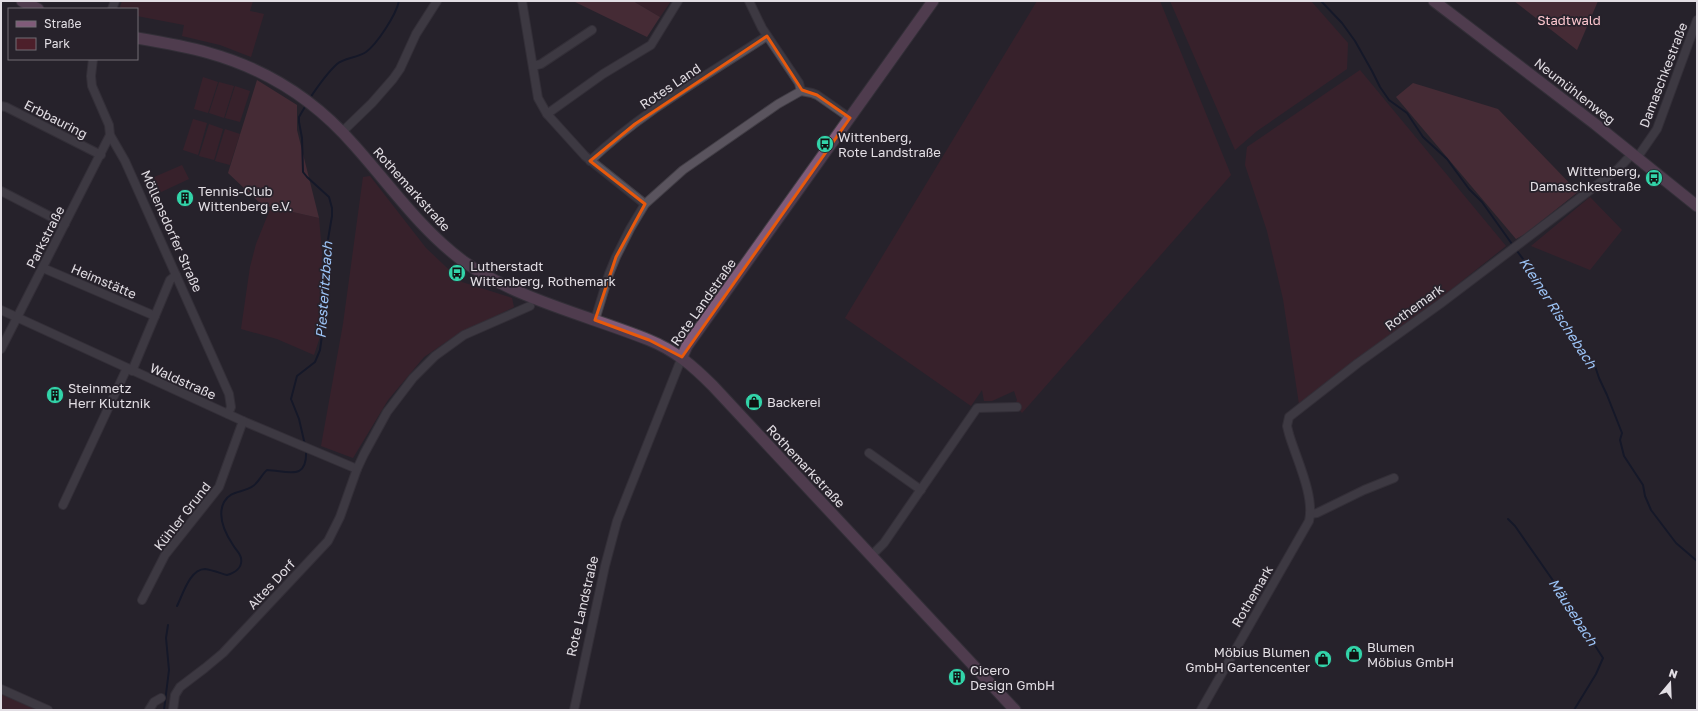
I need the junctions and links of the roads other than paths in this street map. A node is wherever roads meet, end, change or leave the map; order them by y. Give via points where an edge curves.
1 (22, 1) edge
2 (438, 1) edge
3 (522, 1) edge
4 (678, 1) edge
5 (749, 1) edge
6 (934, 1) edge
7 (1434, 1) edge
8 (36, 8) edge
9 (1697, 20) edge
10 (592, 30) dead end
11 (767, 36) junction
12 (138, 38) edge
13 (93, 60) edge
14 (533, 66) junction
15 (801, 91) junction
16 (1, 106) edge
17 (547, 114) junction
18 (850, 118) junction
19 (342, 132) junction
20 (110, 135) junction
21 (101, 155) junction
22 (1635, 156) junction
23 (590, 161) junction
24 (1, 191) edge
25 (645, 204) junction
26 (1697, 206) edge
27 (65, 224) junction
28 (43, 268) junction
29 (176, 275) junction
30 (530, 306) dead end
31 (1, 310) edge
32 (155, 316) junction
33 (17, 318) junction
34 (595, 320) junction
35 (1, 349) edge
36 (682, 357) junction
37 (129, 369) junction
38 (1017, 407) dead end
39 (228, 414) junction
40 (243, 421) junction
41 (869, 453) dead end
42 (357, 469) junction
43 (1394, 478) dead end
44 (921, 490) junction
45 (63, 505) dead end
46 (1310, 514) junction
47 (871, 556) junction
48 (142, 600) dead end
49 (1, 689) edge
50 (161, 698) dead end
51 (48, 710) edge
52 (149, 710) edge
53 (173, 710) edge
54 (574, 710) edge
55 (1016, 710) edge
56 (1200, 710) edge

1 - 8 street
2 - 19 street via 416,34 393,79
3 - 14 street
4 - 17 street via 651,45 603,74
5 - 11 street
6 - 18 street, Rote Landstraße
7 - 22 street, Neumühlenweg
9 - 22 street, Damaschkestraße via 1657,129
10 - 14 street via 541,64
11 - 15 street via 799,83
11 - 23 street, Rotes Land via 640,120
12 - 19 street, Rothemarkstraße via 195,49 235,61 270,77 302,97
13 - 20 street, Möllensdorfer Straße via 92,86 109,125
14 - 17 street via 538,98
15 - 18 street via 817,95
15 - 25 street via 683,170
16 - 21 street, Erbbauring
17 - 23 street
18 - 36 street, Rote Landstraße via 687,346
19 - 34 street, Rothemarkstraße via 425,227 464,261 510,287
20 - 21 street, Parkstraße
20 - 29 street, Möllensdorfer Straße
21 - 27 street, Parkstraße
22 - 26 street, Neumühlenweg
22 - 46 street, Rothemark via 1289,417 1287,426 1307,491
23 - 25 street
24 - 27 street
25 - 34 street via 616,256
27 - 28 street, Parkstraße
28 - 32 street, Heimstätte
28 - 33 street, Parkstraße
29 - 32 street via 170,280
29 - 39 street, Möllensdorfer Straße via 229,394 231,407
30 - 42 street via 471,331 454,341 425,365 396,398
31 - 33 street, Waldstraße
32 - 37 street
33 - 35 street, Parkstraße
33 - 37 street, Waldstraße
34 - 36 street, Rothemarkstraße via 657,343
36 - 47 street, Rothemarkstraße via 713,386
36 - 54 street, Rote Landstraße via 617,521 603,573
37 - 39 street, Waldstraße
37 - 45 street
38 - 44 street via 977,408
39 - 40 street, Waldstraße
40 - 42 street, Waldstraße
40 - 48 street, Kühler Grund via 220,488 165,555
41 - 44 street
42 - 53 street, Altes Dorf via 340,517 328,541 231,645 180,687 175,695
43 - 46 street
44 - 47 street via 884,543
46 - 56 street, Rothemark via 1309,521
47 - 55 street, Rothemarkstraße
49 - 51 street
50 - 52 street via 154,702

